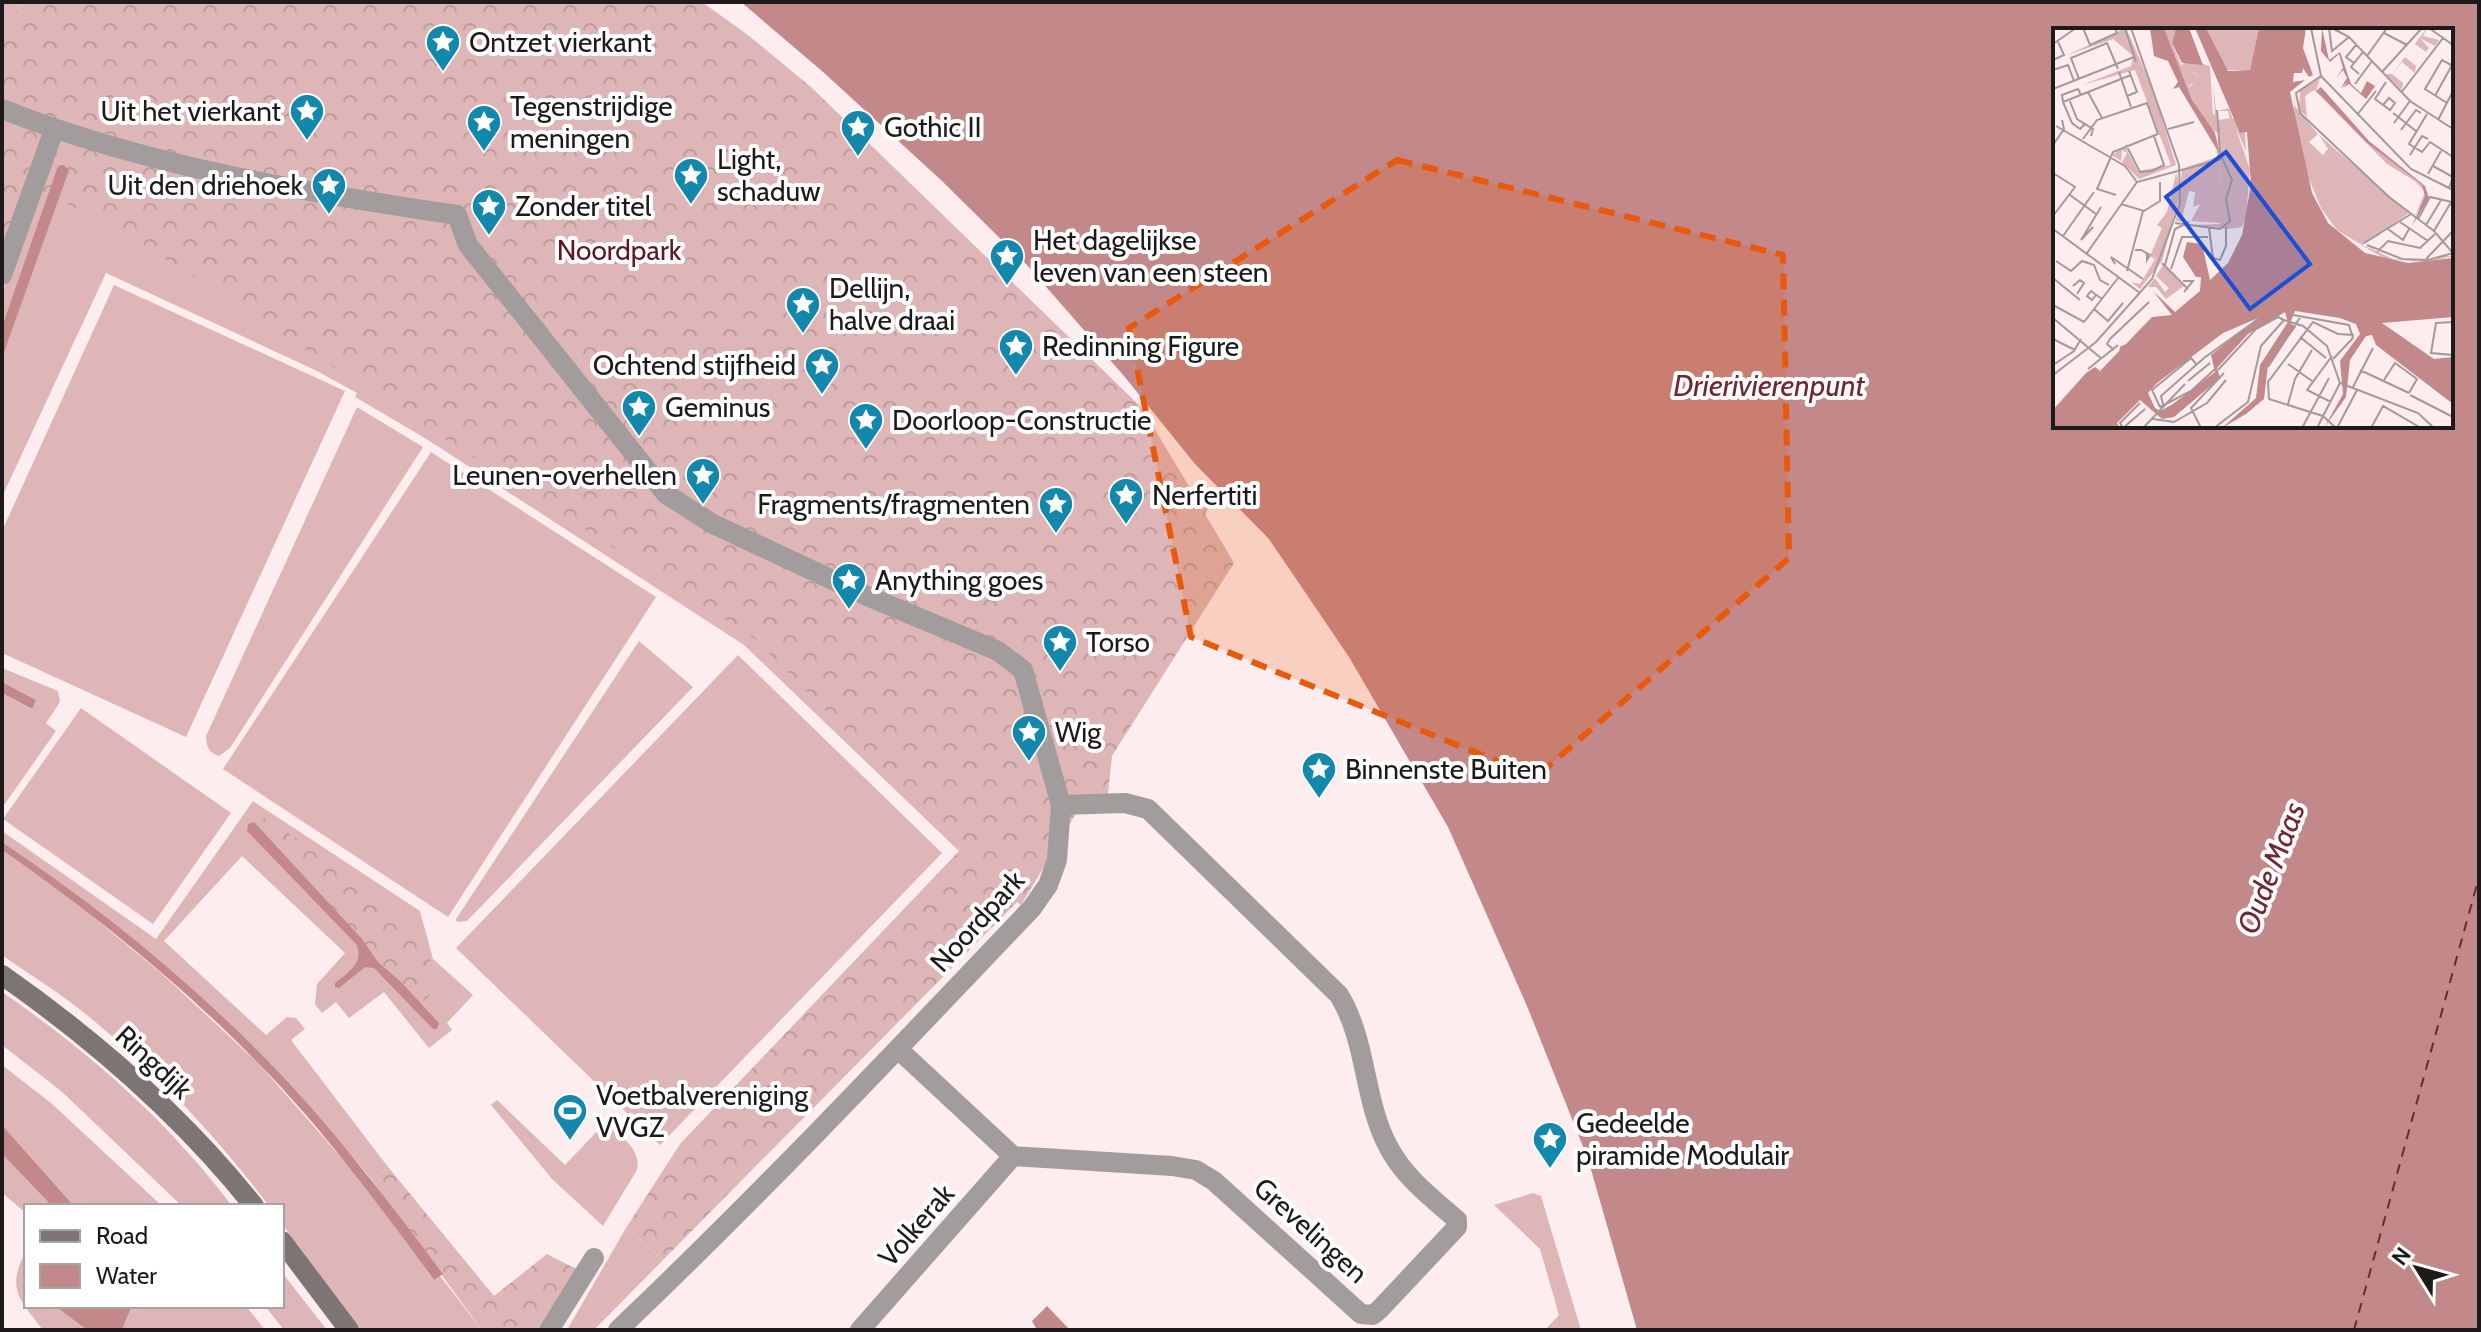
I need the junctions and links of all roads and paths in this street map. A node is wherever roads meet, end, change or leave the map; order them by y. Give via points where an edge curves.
1 (2, 109) edge
2 (54, 130) junction
3 (2, 275) edge
4 (1061, 805) junction
5 (2, 975) edge
6 (898, 1049) junction
7 (1013, 1156) junction
8 (252, 1204) edge
9 (284, 1244) edge
10 (594, 1258) dead end
11 (349, 1330) edge
12 (549, 1330) edge
13 (618, 1330) edge
14 (860, 1330) edge

1 - 2 street, Noordpark
2 - 3 street
2 - 4 street, Noordpark via 221,174 457,215 468,245 666,494 713,524 998,651 1023,670
4 - 6 street, Noordpark via 1057,860 1048,885
4 - 7 street, Grevelingen via 1125,803 1148,809 1339,995 1357,1030 1387,1145 1399,1166 1457,1220 1457,1227 1380,1309 1373,1315 1361,1314 1196,1170
5 - 8 main road, Ringdijk via 65,1019 163,1107
6 - 7 street
6 - 13 street, Noordpark
7 - 14 street, Volkerak
9 - 11 main road
10 - 12 street

